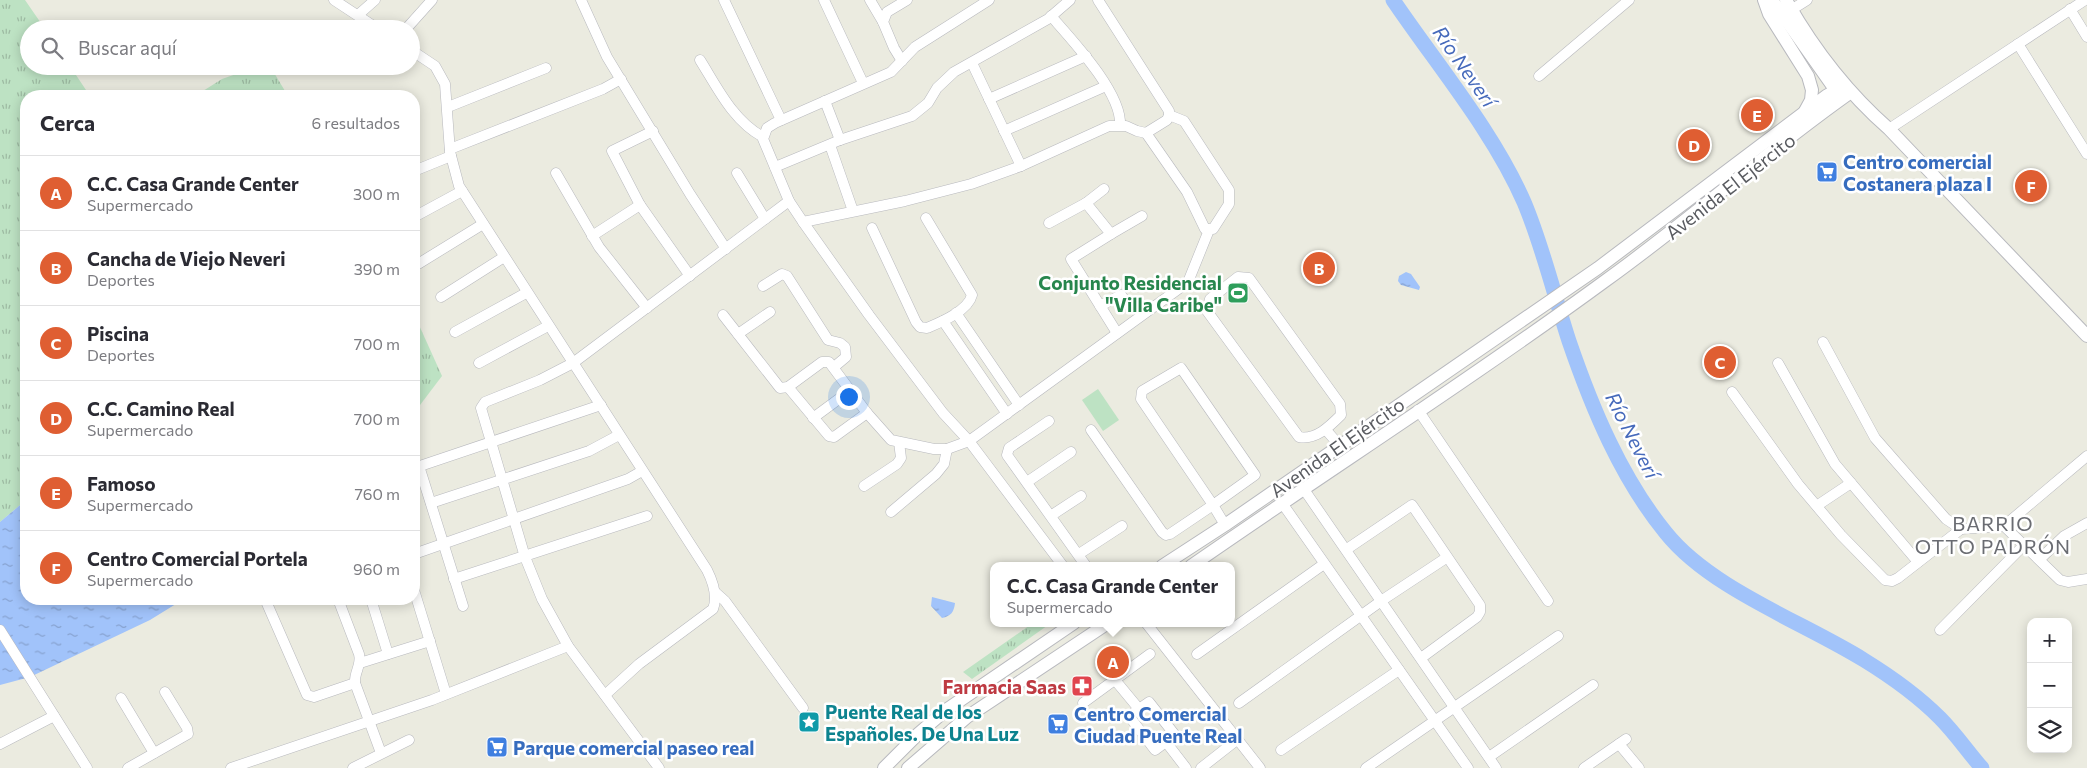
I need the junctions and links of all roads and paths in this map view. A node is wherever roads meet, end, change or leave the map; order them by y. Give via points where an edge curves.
1 (334, 0) edge
2 (375, 0) edge
3 (432, 0) edge
4 (581, 0) edge
5 (724, 0) edge
6 (824, 0) edge
7 (870, 0) edge
8 (907, 0) edge
9 (989, 0) edge
10 (1070, 0) edge
11 (1098, 0) edge
12 (1629, 0) edge
13 (1764, 0) edge
14 (1772, 0) edge
15 (1807, 0) edge
16 (2085, 0) edge
17 (1788, 5) edge
18 (2070, 9) junction
19 (358, 15) junction
20 (1051, 16) junction
21 (365, 20) edge
22 (414, 20) edge
23 (883, 22) junction
24 (2087, 36) edge
25 (2018, 44) junction
26 (420, 56) edge
27 (1086, 56) junction
28 (700, 60) dead end
29 (902, 61) junction
30 (972, 63) junction
31 (546, 68) dead end
32 (1539, 76) dead end
33 (622, 79) junction
34 (863, 83) junction
35 (1106, 86) junction
36 (1843, 91) junction
37 (989, 99) junction
38 (825, 101) junction
39 (448, 108) junction
40 (1805, 112) junction
41 (1170, 115) junction
42 (781, 120) junction
43 (1120, 125) junction
44 (1889, 129) junction
45 (653, 131) junction
46 (1004, 132) junction
47 (1146, 133) junction
48 (763, 137) junction
49 (840, 140) junction
50 (830, 145) junction
51 (450, 152) junction
52 (2087, 154) edge
53 (1021, 166) junction
54 (775, 167) junction
55 (420, 168) edge
56 (556, 173) dead end
57 (737, 173) dead end
58 (1104, 189) dead end
59 (462, 191) junction
60 (789, 201) junction
61 (1685, 202) junction
62 (1086, 203) junction
63 (640, 205) junction
64 (853, 211) junction
65 (420, 214) edge
66 (1694, 214) junction
67 (1142, 216) dead end
68 (926, 218) dead end
69 (765, 219) junction
70 (803, 222) junction
71 (1049, 223) dead end
72 (483, 224) junction
73 (872, 228) dead end
74 (1209, 230) junction
75 (1111, 234) junction
76 (592, 236) junction
77 (726, 249) junction
78 (504, 257) junction
79 (420, 263) edge
80 (690, 276) junction
81 (763, 286) dead end
82 (526, 293) junction
83 (441, 297) dead end
84 (1100, 306) junction
85 (647, 308) junction
86 (1131, 308) dead end
87 (770, 312) dead end
88 (956, 312) junction
89 (723, 315) dead end
90 (943, 321) junction
91 (548, 326) junction
92 (455, 332) dead end
93 (1117, 333) junction
94 (738, 334) junction
95 (2087, 336) edge
96 (1823, 342) dead end
97 (478, 363) dead end
98 (573, 363) junction
99 (1778, 363) dead end
100 (834, 367) junction
101 (788, 387) junction
102 (851, 390) junction
103 (1732, 392) dead end
104 (601, 405) junction
105 (1019, 405) junction
106 (1418, 410) junction
107 (868, 413) junction
108 (1006, 414) junction
109 (813, 418) junction
110 (1049, 421) dead end
111 (1091, 430) dead end
112 (1326, 430) junction
113 (619, 435) junction
114 (969, 441) junction
115 (491, 442) junction
116 (899, 442) junction
117 (1340, 446) junction
118 (947, 449) junction
119 (1071, 452) dead end
120 (2087, 456) edge
121 (420, 466) edge
122 (642, 471) junction
123 (420, 477) edge
124 (503, 480) junction
125 (1027, 482) junction
126 (1851, 482) junction
127 (864, 486) dead end
128 (1304, 488) junction
129 (1081, 496) dead end
130 (1282, 502) junction
131 (431, 503) junction
132 (1212, 505) junction
133 (1818, 505) junction
134 (891, 512) dead end
135 (1052, 515) junction
136 (647, 516) dead end
137 (514, 518) junction
138 (2087, 523) edge
139 (1225, 525) junction
140 (1122, 526) dead end
141 (2004, 526) junction
142 (1961, 529) junction
143 (442, 543) junction
144 (2025, 544) junction
145 (1347, 549) junction
146 (420, 552) edge
147 (1079, 554) junction
148 (525, 557) junction
149 (1446, 558) junction
150 (2040, 559) junction
151 (1060, 562) edge
152 (1084, 562) edge
153 (1168, 562) edge
154 (1197, 562) edge
155 (1918, 562) junction
156 (1324, 564) junction
157 (454, 579) junction
158 (2087, 579) edge
159 (715, 592) junction
160 (1382, 601) junction
161 (1548, 601) dead end
162 (268, 605) edge
163 (340, 605) edge
164 (373, 605) edge
165 (419, 605) edge
166 (463, 606) dead end
167 (1362, 617) junction
168 (1068, 627) edge
169 (1102, 627) edge
170 (1149, 627) edge
171 (0, 630) edge
172 (1940, 630) dead end
173 (1558, 636) dead end
174 (430, 641) junction
175 (568, 646) junction
176 (388, 654) junction
177 (1150, 654) dead end
178 (1197, 654) dead end
179 (1421, 658) junction
180 (360, 663) junction
181 (1399, 670) junction
182 (1115, 680) junction
183 (355, 683) junction
184 (1593, 685) dead end
185 (165, 692) dead end
186 (446, 694) junction
187 (605, 695) junction
188 (121, 698) dead end
189 (1083, 703) dead end
190 (1239, 703) dead end
191 (1454, 706) junction
192 (803, 708) dead end
193 (1139, 709) junction
194 (54, 716) junction
195 (1434, 720) junction
196 (369, 721) junction
197 (1238, 739) junction
198 (409, 740) dead end
199 (1166, 742) junction
200 (0, 744) edge
201 (1281, 750) dead end
202 (154, 753) junction
203 (381, 754) junction
204 (1489, 757) junction
205 (87, 768) edge
206 (128, 768) edge
207 (231, 768) edge
208 (353, 768) edge
209 (658, 768) edge
210 (884, 768) edge
211 (908, 768) edge
212 (1186, 768) edge
213 (1201, 768) edge
214 (1260, 768) edge
215 (1366, 768) edge
216 (1468, 768) edge
217 (1496, 768) edge
218 (1584, 768) edge
219 (1639, 768) edge

1 - 19 street
2 - 19 street
3 - 22 street
4 - 33 street via 607,57
5 - 42 street
6 - 34 street
7 - 23 street
8 - 23 street via 887,12
9 - 29 street via 915,47
10 - 20 street
11 - 41 street
12 - 32 street
13 - 40 street via 1769,14 1808,76 1812,90
14 - 36 street
15 - 17 street
16 - 18 street
17 - 36 street
18 - 24 street
18 - 25 street
19 - 21 street
20 - 27 street
20 - 30 street
23 - 29 street
25 - 44 street
25 - 52 street
26 - 39 street via 439,71 445,84
27 - 35 street
27 - 37 street
28 - 48 street via 733,112
29 - 34 street via 891,72
30 - 37 street
30 - 49 street via 948,77 936,88 928,103 912,116
31 - 39 street
33 - 45 street
33 - 51 street
34 - 38 street
35 - 43 street via 1119,110
35 - 46 street
36 - 40 street, Avenida El Ejército
36 - 44 street
36 - 66 street, Avenida El Ejército
37 - 46 street
38 - 42 street
38 - 49 street
39 - 51 street
40 - 61 street, Avenida El Ejército
41 - 47 street
41 - 74 street via 1184,121 1230,194 1229,204
42 - 48 street via 767,128
43 - 47 street
43 - 53 street via 1104,128
44 - 95 street
45 - 63 street via 612,151
45 - 77 street
46 - 53 street
47 - 74 street via 1187,192 1202,224
48 - 54 street
49 - 50 street
50 - 54 street
50 - 64 street
51 - 55 street
51 - 59 street
53 - 64 street via 970,184
54 - 60 street
56 - 76 street
57 - 69 street
58 - 62 street
59 - 65 street
59 - 72 street
60 - 69 street
60 - 70 street
61 - 66 street
61 - 117 street, Avenida El Ejército via 1512,329
62 - 71 street
62 - 75 street
63 - 76 street
63 - 80 street
64 - 70 street
66 - 106 street, Avenida El Ejército via 1520,343
67 - 75 street
68 - 88 street via 972,294 971,299
69 - 77 street
70 - 114 street via 869,315
72 - 78 street
72 - 79 street
73 - 90 street via 916,322 927,328
74 - 93 street via 1188,282
75 - 84 street via 1071,259
76 - 85 street
77 - 80 street
78 - 82 street
78 - 83 street
80 - 85 street
81 - 100 street via 782,274 787,276 828,340 845,347 846,357
82 - 91 street
82 - 92 street
84 - 86 street via 1121,295
84 - 93 street
85 - 98 street
87 - 94 street
88 - 90 street
88 - 105 street
89 - 94 street
90 - 108 street
91 - 97 street
91 - 98 street
93 - 105 street
94 - 101 street via 777,386
96 - 142 street via 1875,438 1946,519
98 - 104 street
98 - 115 street via 483,403 481,410
99 - 126 street via 1835,464
100 - 101 street via 829,362 822,362
100 - 102 street
101 - 109 street
102 - 107 street
102 - 109 street
103 - 133 street via 1798,484
104 - 113 street
104 - 115 street
105 - 108 street
106 - 128 street, Avenida El Ejército
106 - 161 street
107 - 109 street via 834,437 826,434
107 - 116 street via 884,434
108 - 114 street
110 - 125 street via 1007,451
111 - 132 street via 1166,535
112 - 112 street via 1310,437 1299,436 1207,311 1210,300 1238,277 1249,278 1340,404 1341,415
112 - 117 street
113 - 122 street
113 - 124 street via 589,451
114 - 118 street
114 - 151 street
115 - 121 street
115 - 124 street
116 - 118 street
116 - 127 street via 901,458 897,464
117 - 139 street, Avenida El Ejército
118 - 134 street via 944,464 936,474
119 - 125 street
120 - 141 street
122 - 137 street via 628,479
122 - 159 street via 707,570
123 - 131 street
124 - 131 street
124 - 137 street
125 - 135 street
126 - 133 street
126 - 155 street
128 - 130 street, Avenida El Ejército
128 - 145 street
129 - 135 street
130 - 154 street, Avenida El Ejército
130 - 156 street
131 - 143 street
132 - 132 street via 1141,399 1142,391 1181,368 1255,475
132 - 139 street
133 - 155 street via 1841,535 1885,580 1892,581
135 - 147 street
136 - 148 street
137 - 143 street
137 - 148 street
138 - 150 street via 2064,536
139 - 153 street, Avenida El Ejército
140 - 147 street
141 - 142 street
141 - 144 street
142 - 155 street
143 - 146 street
143 - 157 street
144 - 150 street
144 - 172 street
145 - 149 street via 1412,505
145 - 160 street
147 - 152 street
148 - 157 street
148 - 175 street via 542,600
149 - 160 street
149 - 179 street via 1480,605 1480,612
150 - 158 street via 2060,580
156 - 167 street
156 - 178 street
157 - 166 street
159 - 187 street via 713,610 652,653
159 - 192 street via 725,601
160 - 167 street
160 - 179 street
162 - 183 street via 307,695 314,696
163 - 180 street
164 - 176 street
165 - 174 street
167 - 181 street
167 - 190 street
168 - 210 street via 946,710
169 - 211 street via 962,721
170 - 197 street
171 - 194 street
173 - 191 street
174 - 176 street
174 - 186 street
175 - 186 street
175 - 187 street
176 - 180 street
177 - 182 street
179 - 191 street
180 - 183 street
181 - 195 street
181 - 201 street
182 - 189 street
182 - 193 street
183 - 196 street
184 - 204 street
185 - 202 street via 188,734
186 - 196 street
187 - 209 street
188 - 202 street
191 - 195 street
191 - 204 street
193 - 199 street via 1149,702 1175,735
193 - 199 street via 1129,716 1155,750
194 - 200 street
194 - 205 street
195 - 215 street
195 - 216 street
196 - 203 street
196 - 207 street
197 - 213 street
197 - 214 street
198 - 203 street
199 - 212 street
202 - 206 street
203 - 208 street
204 - 217 street
218 - 219 street via 1623,741

